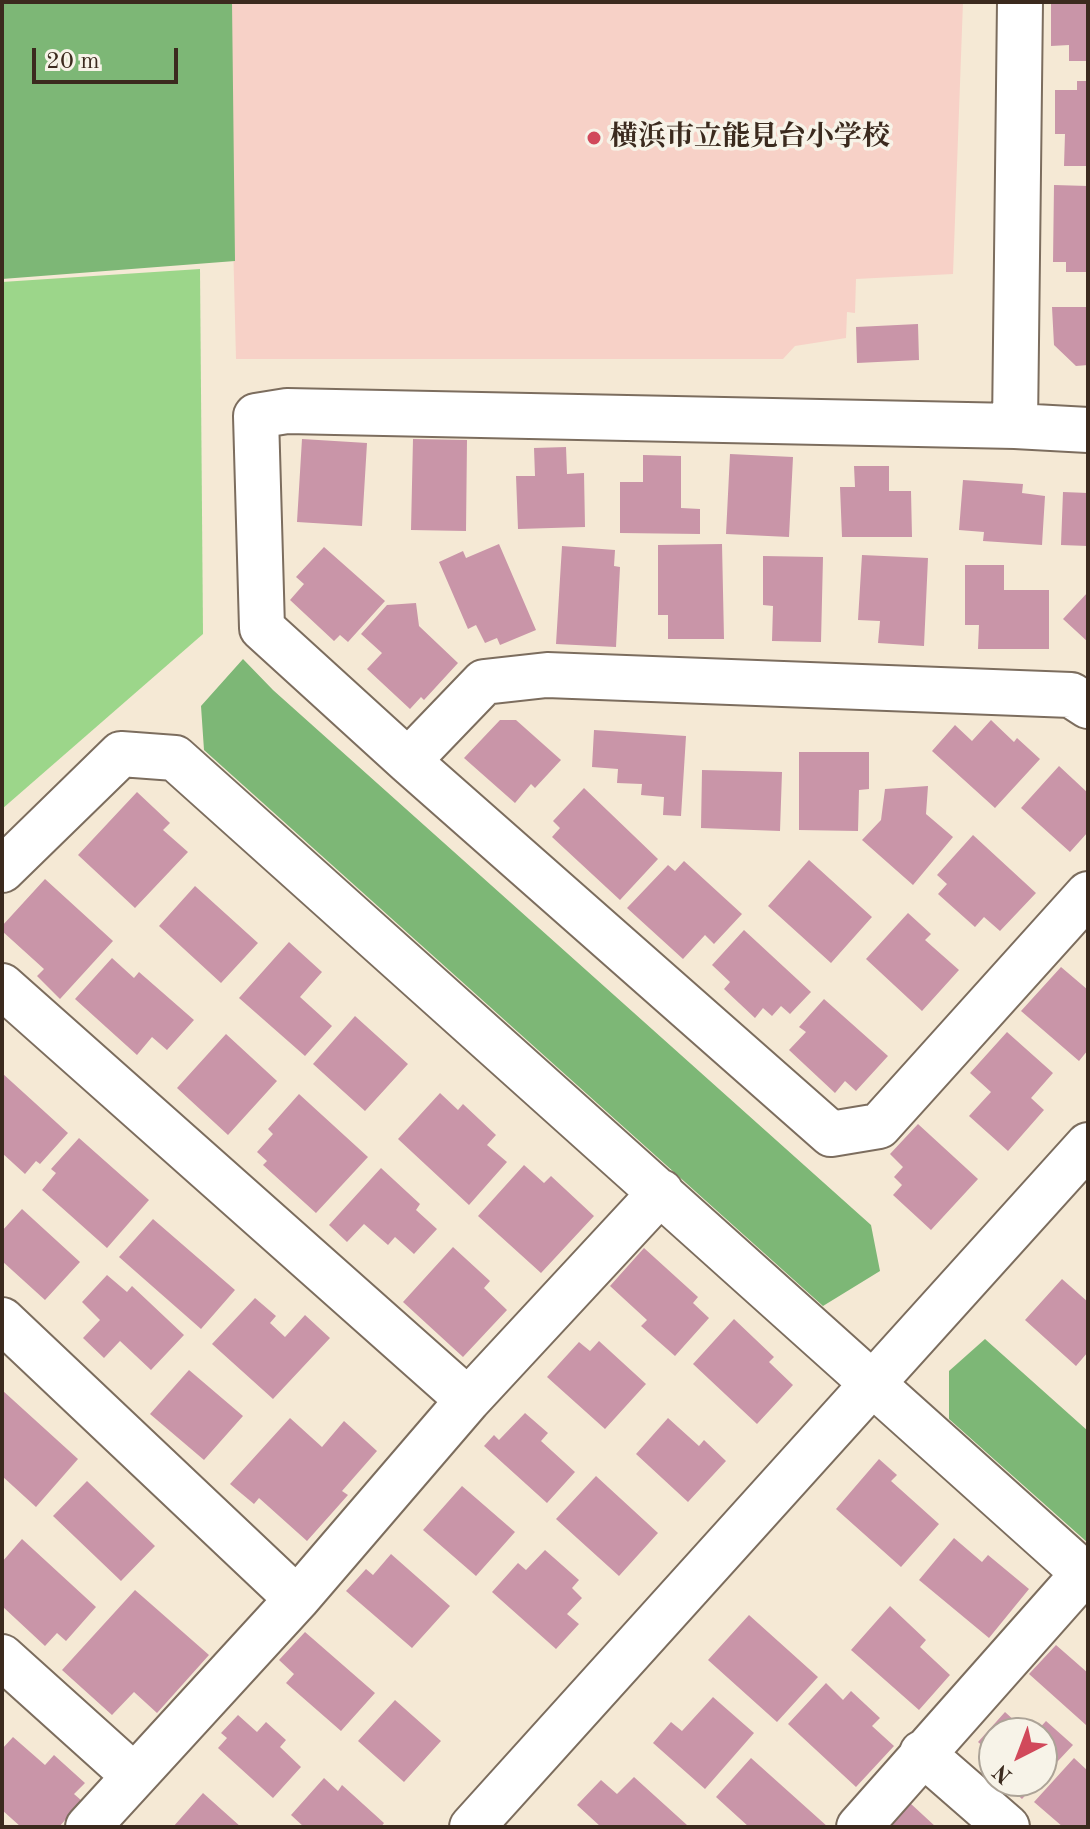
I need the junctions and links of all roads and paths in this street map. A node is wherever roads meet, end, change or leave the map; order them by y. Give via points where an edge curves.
1 (1020, 2) edge
2 (1015, 426) junction
3 (1088, 430) edge
4 (1088, 706) edge
5 (408, 761) junction
6 (2, 870) edge
7 (1088, 894) edge
8 (2, 986) edge
9 (1088, 1145) edge
10 (661, 1192) junction
11 (2, 1320) edge
12 (873, 1385) junction
13 (468, 1400) junction
14 (1086, 1575) edge
15 (297, 1599) junction
16 (2, 1657) edge
17 (922, 1753) junction
18 (133, 1775) junction
19 (88, 1827) edge
20 (472, 1827) edge
21 (859, 1827) edge
22 (1007, 1827) edge

1 - 2 street
2 - 3 street
2 - 5 street via 287,411 256,416 262,628
4 - 5 street via 1071,695 547,675 484,682
5 - 7 street via 831,1134 879,1126
6 - 10 street via 121,754 175,758
8 - 13 street
9 - 12 street
10 - 12 street
10 - 13 street
11 - 15 street
12 - 14 street
12 - 20 street
13 - 15 street
14 - 17 street
15 - 18 street
16 - 18 street
17 - 21 street
17 - 22 street
18 - 19 street

